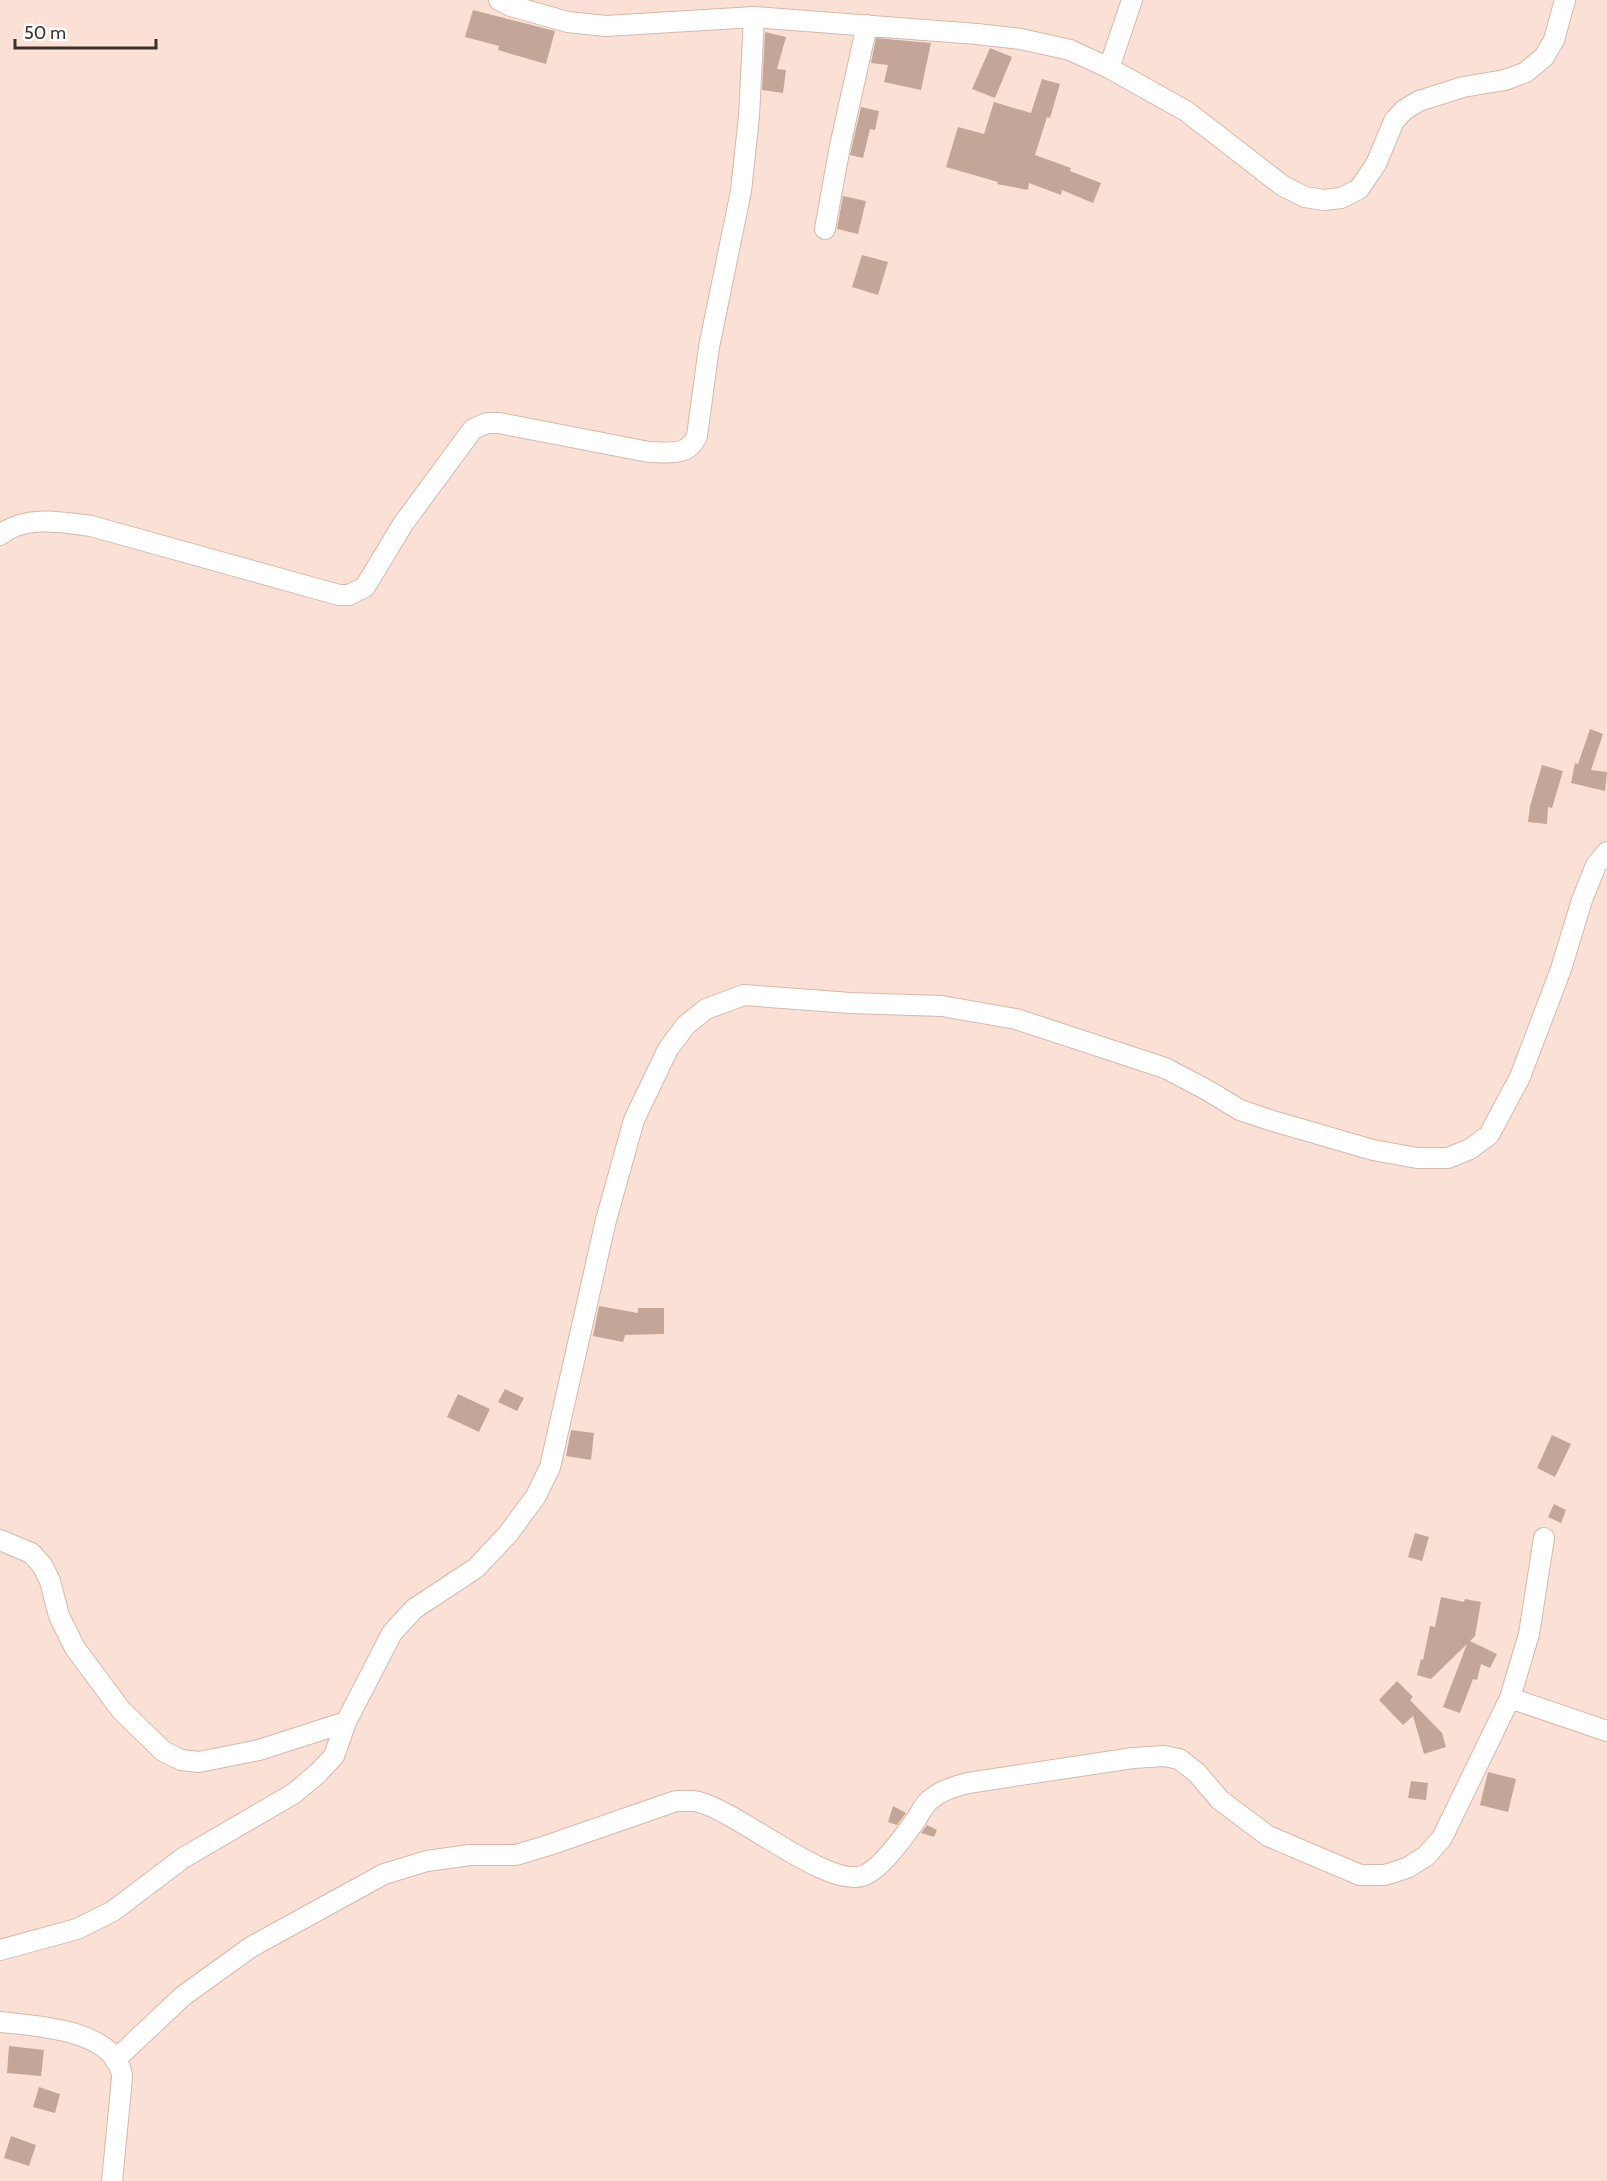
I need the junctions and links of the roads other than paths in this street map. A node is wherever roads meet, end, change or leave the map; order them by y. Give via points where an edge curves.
1 (499, 0) edge
2 (1132, 0) edge
3 (1565, 0) edge
4 (754, 17) junction
5 (867, 25) junction
6 (1109, 68) junction
7 (825, 229) dead end
8 (0, 536) edge
9 (1607, 852) edge
10 (1544, 1538) dead end
11 (0, 1540) edge
12 (1510, 1698) junction
13 (346, 1722) junction
14 (1607, 1731) edge
15 (0, 1950) edge
16 (0, 2022) edge
17 (115, 2060) junction
18 (111, 2181) edge

1 - 4 street via 568,22 606,26
2 - 6 street
3 - 6 street via 1554,40 1544,57 1526,72 1505,80 1463,87 1404,110 1394,121 1376,164 1359,189 1341,198 1305,197 1283,186 1186,111
4 - 5 street
4 - 8 street via 741,191 693,445 674,453 649,452 499,423 479,425 404,524 365,587 349,595 91,526 56,522 18,524
5 - 6 street via 1021,39 1070,50
5 - 7 street
9 - 13 street via 1596,865 1582,900 1520,1077 1489,1135 1448,1158 1418,1158 1373,1150 1272,1121 1240,1110 1165,1068 1016,1019 942,1006 744,995 706,1009 686,1025 668,1049 634,1120 606,1220 550,1467 536,1496 476,1568 414,1609 392,1633
10 - 12 street via 1529,1634
11 - 13 street via 31,1553 42,1565 58,1616 75,1648 121,1710 163,1751 181,1760 199,1762 259,1750
12 - 14 street
12 - 17 street via 1442,1838 1426,1856 1385,1875 1360,1875 1268,1836 1220,1800 1179,1759 1164,1756 949,1788 929,1800 879,1865 864,1876 850,1878 800,1857 726,1813 697,1802 676,1801 516,1855 470,1855 427,1861 384,1874 251,1947 183,1996
13 - 15 street via 334,1756 293,1794 183,1858 112,1911 77,1929
16 - 17 street via 71,2032 98,2043
17 - 18 street via 122,2075

